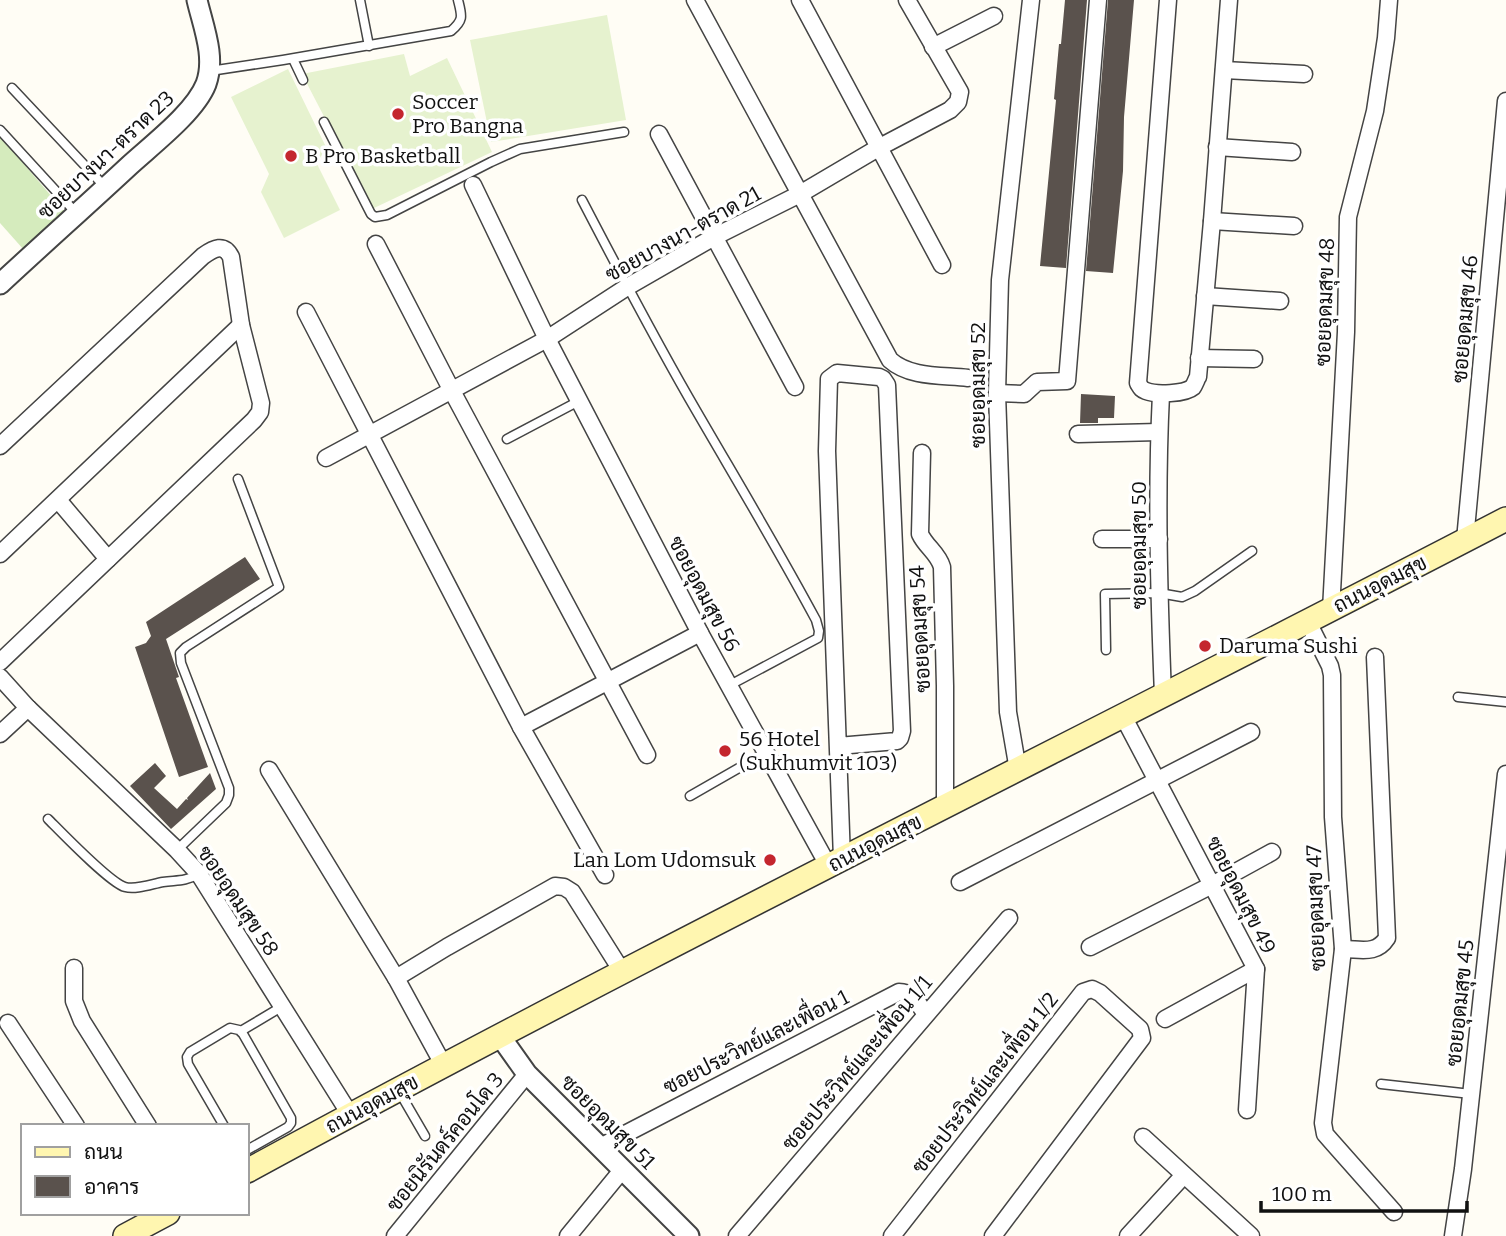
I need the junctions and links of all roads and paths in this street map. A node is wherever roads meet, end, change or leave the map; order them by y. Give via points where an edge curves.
1 (197, 0) edge
2 (360, 0) edge
3 (458, 0) edge
4 (695, 0) edge
5 (800, 0) edge
6 (907, 0) edge
7 (1031, 0) edge
8 (1098, 0) edge
9 (1168, 0) edge
10 (1229, 0) edge
11 (1389, 0) edge
12 (994, 16) dead end
13 (369, 46) junction
14 (933, 47) junction
15 (293, 59) junction
16 (1224, 70) junction
17 (209, 71) junction
18 (1304, 74) dead end
19 (303, 80) dead end
20 (12, 88) dead end
21 (1506, 101) edge
22 (324, 122) dead end
23 (0, 130) edge
24 (624, 132) dead end
25 (659, 134) dead end
26 (1217, 147) junction
27 (878, 148) junction
28 (1292, 152) dead end
29 (473, 185) dead end
30 (106, 188) junction
31 (800, 194) junction
32 (582, 200) dead end
33 (77, 214) junction
34 (1212, 221) junction
35 (1294, 226) dead end
36 (714, 237) junction
37 (376, 244) dead end
38 (942, 265) dead end
39 (3, 275) edge
40 (627, 286) junction
41 (1205, 296) junction
42 (1280, 301) dead end
43 (306, 312) dead end
44 (241, 325) junction
45 (547, 340) junction
46 (1199, 358) junction
47 (1254, 359) dead end
48 (968, 378) dead end
49 (795, 387) dead end
50 (452, 391) junction
51 (997, 393) junction
52 (1161, 394) junction
53 (579, 401) junction
54 (1159, 432) junction
55 (1078, 434) dead end
56 (369, 435) junction
57 (507, 439) dead end
58 (0, 446) edge
59 (922, 453) dead end
60 (326, 458) dead end
61 (238, 479) dead end
62 (58, 500) junction
63 (1506, 519) edge
64 (1159, 539) junction
65 (1102, 540) dead end
66 (1465, 540) junction
67 (1252, 551) dead end
68 (0, 554) edge
69 (108, 559) junction
70 (1159, 593) junction
71 (1331, 610) junction
72 (1308, 622) junction
73 (700, 633) junction
74 (1106, 650) dead end
75 (1375, 657) dead end
76 (0, 662) edge
77 (0, 677) edge
78 (607, 680) junction
79 (730, 685) junction
80 (1163, 695) junction
81 (1458, 697) dead end
82 (1506, 702) edge
83 (28, 708) junction
84 (1123, 716) junction
85 (522, 727) junction
86 (1251, 732) dead end
87 (0, 734) edge
88 (838, 746) junction
89 (765, 753) junction
90 (647, 755) dead end
91 (269, 770) dead end
92 (1018, 770) junction
93 (1506, 774) edge
94 (1158, 780) junction
95 (690, 796) dead end
96 (945, 808) junction
97 (48, 820) dead end
98 (177, 850) junction
99 (1272, 852) dead end
100 (836, 863) junction
101 (199, 874) junction
102 (605, 875) dead end
103 (960, 881) dead end
104 (1212, 885) junction
105 (1009, 918) dead end
106 (1090, 947) dead end
107 (1343, 949) junction
108 (74, 968) dead end
109 (1256, 969) junction
110 (623, 972) junction
111 (396, 978) junction
112 (282, 1006) junction
113 (926, 1014) junction
114 (1165, 1019) dead end
115 (8, 1023) dead end
116 (241, 1031) junction
117 (500, 1036) junction
118 (444, 1066) junction
119 (527, 1074) junction
120 (1381, 1084) dead end
121 (398, 1090) junction
122 (1471, 1094) junction
123 (1247, 1110) dead end
124 (351, 1116) junction
125 (75, 1124) edge
126 (147, 1124) edge
127 (223, 1124) edge
128 (425, 1136) dead end
129 (1143, 1137) dead end
130 (600, 1147) junction
131 (248, 1163) edge
132 (248, 1164) edge
133 (623, 1170) junction
134 (1184, 1175) junction
135 (1394, 1212) dead end
136 (164, 1215) edge
137 (135, 1229) edge
138 (395, 1236) edge
139 (568, 1236) edge
140 (689, 1236) edge
141 (737, 1236) edge
142 (892, 1236) edge
143 (993, 1236) edge
144 (1128, 1236) edge
145 (1251, 1236) edge
146 (1452, 1236) edge

1 - 17 street
2 - 13 lane
3 - 13 lane via 462,15 451,32
4 - 31 street
5 - 27 street
6 - 14 street, ซอยบางนา-ตราด 21
7 - 51 street, ซอยอุดมสุข 52 via 1000,280
8 - 51 street via 1067,381 1037,382 1024,394
9 - 52 street via 1138,383 1149,393
10 - 16 street
11 - 71 street, ซอยอุดมสุข 48 via 1375,111 1348,217
12 - 14 street
13 - 15 lane
14 - 27 street, ซอยบางนา-ตราด 21 via 960,92 958,102
15 - 17 lane
15 - 19 lane
16 - 18 street
16 - 26 street
17 - 30 street, ซอยบางนา-ตราด 23 via 190,108
20 - 30 lane
21 - 66 street, ซอยอุดมสุข 46
22 - 24 lane via 375,217 520,149
23 - 33 lane
25 - 36 street
26 - 28 street
26 - 34 street
27 - 31 street, ซอยบางนา-ตราด 21
27 - 38 street
29 - 45 street, ซอยอุดมสุข 56
30 - 33 street, ซอยบางนา-ตราด 23
31 - 36 street, ซอยบางนา-ตราด 21
31 - 48 street via 890,360 907,370
32 - 40 lane
33 - 39 street, ซอยบางนา-ตราด 23
34 - 35 street
34 - 41 street
36 - 40 street, ซอยบางนา-ตราด 21
36 - 49 street
37 - 50 street
40 - 45 street, ซอยบางนา-ตราด 21
40 - 79 lane via 778,549 819,631 818,638
41 - 42 street
41 - 46 street
43 - 56 street
44 - 58 street via 232,257 218,247
44 - 62 street
44 - 69 street via 260,412
45 - 50 street, ซอยบางนา-ตราด 21
45 - 53 street, ซอยอุดมสุข 56
46 - 47 street
46 - 52 street via 1193,387
50 - 56 street, ซอยบางนา-ตราด 21
50 - 78 street
51 - 92 street, ซอยอุดมสุข 52 via 1008,712
52 - 54 street, ซอยอุดมสุข 50
53 - 57 lane
53 - 73 street, ซอยอุดมสุข 56
54 - 55 street
54 - 64 street, ซอยอุดมสุข 50
56 - 60 street, ซอยบางนา-ตราด 21
56 - 85 street
59 - 96 street, ซอยอุดมสุข 54 via 920,534 940,558 942,568
61 - 98 lane via 279,587 180,653 229,795
62 - 68 street
62 - 69 street
63 - 66 main road, ถนนอุดมสุข
64 - 65 street
64 - 70 street, ซอยอุดมสุข 50
66 - 71 main road, ถนนอุดมสุข
67 - 70 lane via 1195,592 1182,597
69 - 76 street
70 - 74 lane via 1105,594
70 - 80 street, ซอยอุดมสุข 50
71 - 72 main road, ถนนอุดมสุข
72 - 80 main road, ถนนอุดมสุข
72 - 107 street, ซอยอุดมสุข 47 via 1332,675 1333,817
73 - 78 street
73 - 79 street, ซอยอุดมสุข 56
75 - 107 street via 1387,938 1374,950
77 - 83 street, ซอยอุดมสุข 58
78 - 85 street
78 - 90 street
79 - 89 street, ซอยอุดมสุข 56
80 - 84 main road, ถนนอุดมสุข
81 - 82 lane
83 - 87 street
83 - 98 street, ซอยอุดมสุข 58
84 - 92 main road, ถนนอุดมสุข
84 - 94 street, ซอยอุดมสุข 49
85 - 102 street
86 - 94 street
88 - 88 street via 827,451 829,379 837,373 878,377 887,385 902,731 897,741
88 - 100 street
89 - 95 lane
89 - 100 street, ซอยอุดมสุข 56
91 - 111 street
92 - 96 main road, ถนนอุดมสุข
93 - 122 street, ซอยอุดมสุข 45
94 - 103 street
94 - 104 street, ซอยอุดมสุข 49
96 - 100 main road, ถนนอุดมสุข
97 - 101 lane via 123,887 179,882
98 - 101 street, ซอยอุดมสุข 58
99 - 104 street
100 - 110 main road, ถนนอุดมสุข
101 - 112 street, ซอยอุดมสุข 58
104 - 106 street
104 - 109 street, ซอยอุดมสุข 49
105 - 113 street, ซอยประวิทย์และเพื่อน 1/1
107 - 135 street, ซอยอุดมสุข 47 via 1325,1134
108 - 126 street via 74,1001 82,1021
109 - 114 street
109 - 123 street, ซอยอุดมสุข 49
110 - 111 street via 572,892 555,886
110 - 117 main road, ถนนอุดมสุข
111 - 118 street
112 - 116 lane
112 - 124 street, ซอยอุดมสุข 58
113 - 130 street, ซอยประวิทย์และเพื่อน 1 via 912,996 899,992
113 - 141 street, ซอยประวิทย์และเพื่อน 1/1
115 - 125 street
116 - 127 lane via 230,1028 187,1057
116 - 131 lane via 292,1122
117 - 118 main road, ถนนอุดมสุข
117 - 119 street, ซอยอุดมสุข 51
118 - 121 main road, ถนนอุดมสุข
119 - 130 street, ซอยอุดมสุข 51
119 - 138 street, ซอยนิรันดร์คอนโด 3
120 - 122 lane
121 - 124 main road, ถนนอุดมสุข
121 - 128 lane
122 - 146 street, ซอยอุดมสุข 45
124 - 132 main road, ถนนอุดมสุข
129 - 134 street
130 - 133 street, ซอยอุดมสุข 51
133 - 139 street
133 - 140 street, ซอยอุดมสุข 51
134 - 144 street
134 - 145 street
136 - 137 main road
142 - 143 street, ซอยประวิทย์และเพื่อน 1/2 via 1083,992 1092,989 1140,1029 1142,1038

